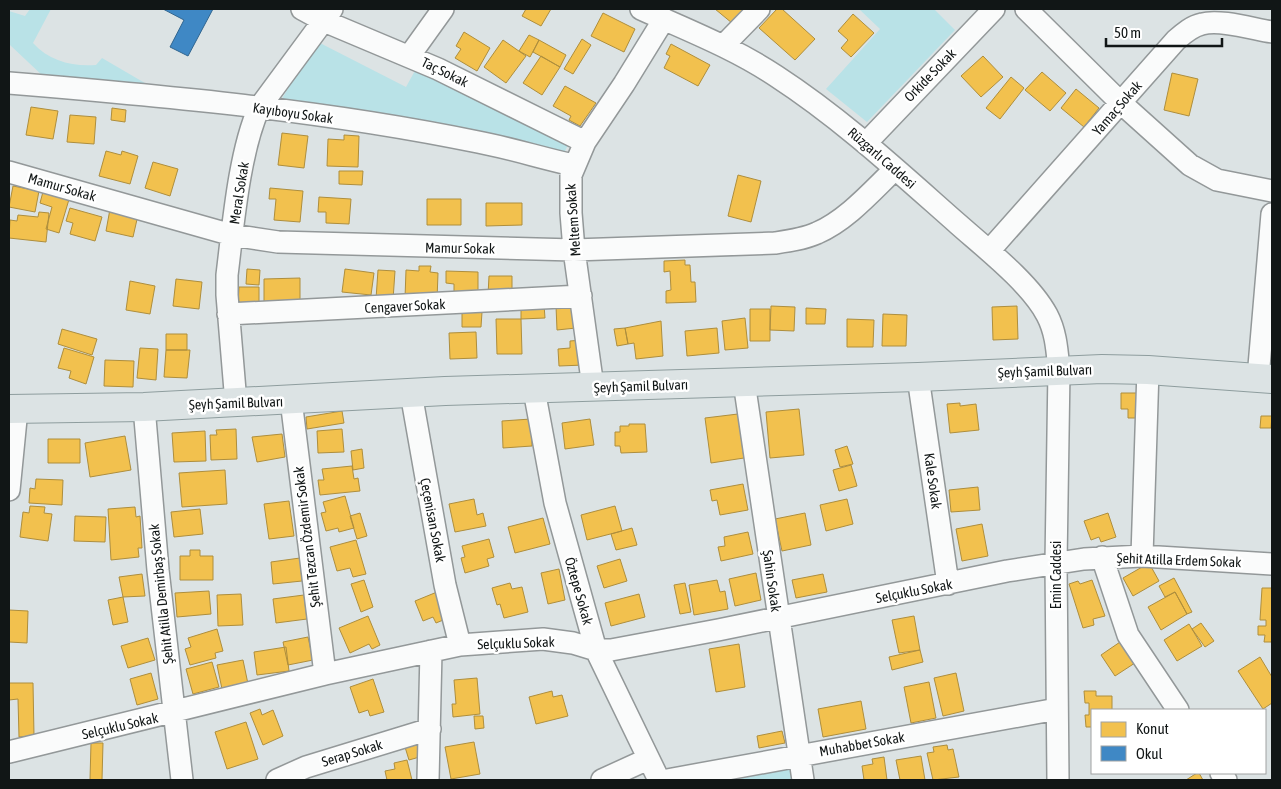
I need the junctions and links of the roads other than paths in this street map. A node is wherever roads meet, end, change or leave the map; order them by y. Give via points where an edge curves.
1 (302, 9) edge
2 (443, 9) edge
3 (642, 9) edge
4 (759, 9) edge
5 (994, 9) edge
6 (1026, 9) edge
7 (328, 15) edge
8 (1216, 16) edge
9 (664, 19) junction
10 (1272, 32) edge
11 (723, 46) junction
12 (410, 55) junction
13 (9, 83) edge
14 (1121, 103) junction
15 (259, 108) junction
16 (585, 142) junction
17 (867, 142) junction
18 (573, 165) junction
19 (895, 168) junction
20 (9, 172) edge
21 (1272, 191) edge
22 (1272, 214) edge
23 (232, 236) junction
24 (574, 250) junction
25 (989, 251) junction
26 (581, 296) junction
27 (228, 314) junction
28 (1059, 370) junction
29 (1148, 370) junction
30 (918, 377) junction
31 (1265, 379) edge
32 (744, 382) junction
33 (593, 387) junction
34 (534, 390) junction
35 (411, 393) junction
36 (291, 400) junction
37 (236, 403) junction
38 (144, 407) junction
39 (13, 409) edge
40 (9, 490) edge
41 (1142, 556) junction
42 (1102, 557) junction
43 (1056, 563) junction
44 (1272, 564) edge
45 (948, 584) junction
46 (778, 618) junction
47 (460, 645) junction
48 (596, 650) junction
49 (431, 651) junction
50 (324, 674) junction
51 (1057, 709) junction
52 (1177, 709) edge
53 (175, 713) junction
54 (430, 729) junction
55 (9, 752) edge
56 (800, 755) junction
57 (648, 759) junction
58 (182, 780) edge
59 (277, 780) edge
60 (428, 780) edge
61 (602, 780) edge
62 (659, 780) edge
63 (667, 780) edge
64 (803, 780) edge
65 (1058, 780) edge

1 - 7 street, Taç Sokak
2 - 12 street
3 - 9 street, Rüzgarlı Caddesi
4 - 11 street
5 - 17 street, Orkide Sokak
6 - 14 street
7 - 12 street, Taç Sokak
7 - 15 street, Meral Sokak
8 - 10 street, Yamaç Sokak
8 - 14 street, Yamaç Sokak via 1176,40
9 - 11 street, Rüzgarlı Caddesi
9 - 16 street, Meltem Sokak
11 - 17 street, Rüzgarlı Caddesi via 776,76
12 - 16 street, Taç Sokak
13 - 15 street, Kayıboyu Sokak via 160,95
14 - 21 street via 1204,174 1236,185
14 - 25 street, Yamaç Sokak
15 - 18 street, Kayıboyu Sokak via 427,132
15 - 23 street, Meral Sokak via 247,146
16 - 18 street, Meltem Sokak
17 - 19 street, Rüzgarlı Caddesi
18 - 24 street, Meltem Sokak via 570,195
19 - 24 street, Mamur Sokak via 840,218 818,233 800,239 775,243
19 - 25 street, Rüzgarlı Caddesi
20 - 23 street, Mamur Sokak
22 - 31 street
23 - 24 street, Mamur Sokak via 328,245
23 - 27 street, Meral Sokak via 227,275
24 - 26 street, Meltem Sokak
25 - 28 street, Rüzgarlı Caddesi via 1037,299 1046,313 1056,340
26 - 27 street, Cengaver Sokak
26 - 33 street, Meltem Sokak
27 - 37 street, Meral Sokak
28 - 29 main road, Şeyh Şamil Bulvarı
28 - 30 main road, Şeyh Şamil Bulvarı
28 - 43 street, Emin Caddesi
29 - 31 main road, Şeyh Şamil Bulvarı
29 - 41 street
30 - 32 main road, Şeyh Şamil Bulvarı
30 - 45 street, Kale Sokak
32 - 33 main road, Şeyh Şamil Bulvarı
32 - 46 street, Şahin Sokak
33 - 34 main road, Şeyh Şamil Bulvarı
34 - 35 main road, Şeyh Şamil Bulvarı
34 - 48 street, Öztepe Sokak via 555,503
35 - 36 main road, Şeyh Şamil Bulvarı
35 - 47 street, Çeçenisan Sokak
36 - 37 main road, Şeyh Şamil Bulvarı
36 - 50 street, Şehit Tezcan Özdemir Sokak
37 - 38 main road, Şeyh Şamil Bulvarı
38 - 39 main road, Şeyh Şamil Bulvarı
38 - 53 street, Şehit Atilla Demirbaş Sokak via 158,570
39 - 40 street
41 - 42 street, Şehit Atilla Erdem Sokak
41 - 44 street, Şehit Atilla Erdem Sokak
42 - 43 street, Şehit Atilla Erdem Sokak
42 - 52 street via 1128,635
43 - 45 street, Selçuklu Sokak
43 - 51 street, Emin Caddesi
45 - 46 street, Selçuklu Sokak
46 - 48 street, Selçuklu Sokak via 660,642
46 - 56 street, Şahin Sokak
47 - 48 street, Selçuklu Sokak via 543,639
47 - 49 street, Selçuklu Sokak
48 - 57 street, Öztepe Sokak
49 - 50 street, Selçuklu Sokak
49 - 54 street
50 - 53 street, Selçuklu Sokak
51 - 56 street, Muhabbet Sokak
51 - 65 street, Emin Caddesi
53 - 55 street, Selçuklu Sokak
53 - 58 street, Şehit Atilla Demirbaş Sokak
54 - 59 street, Serap Sokak via 306,767
54 - 60 street
56 - 63 street, Muhabbet Sokak
56 - 64 street, Şahin Sokak
57 - 61 street
57 - 62 street, Öztepe Sokak

